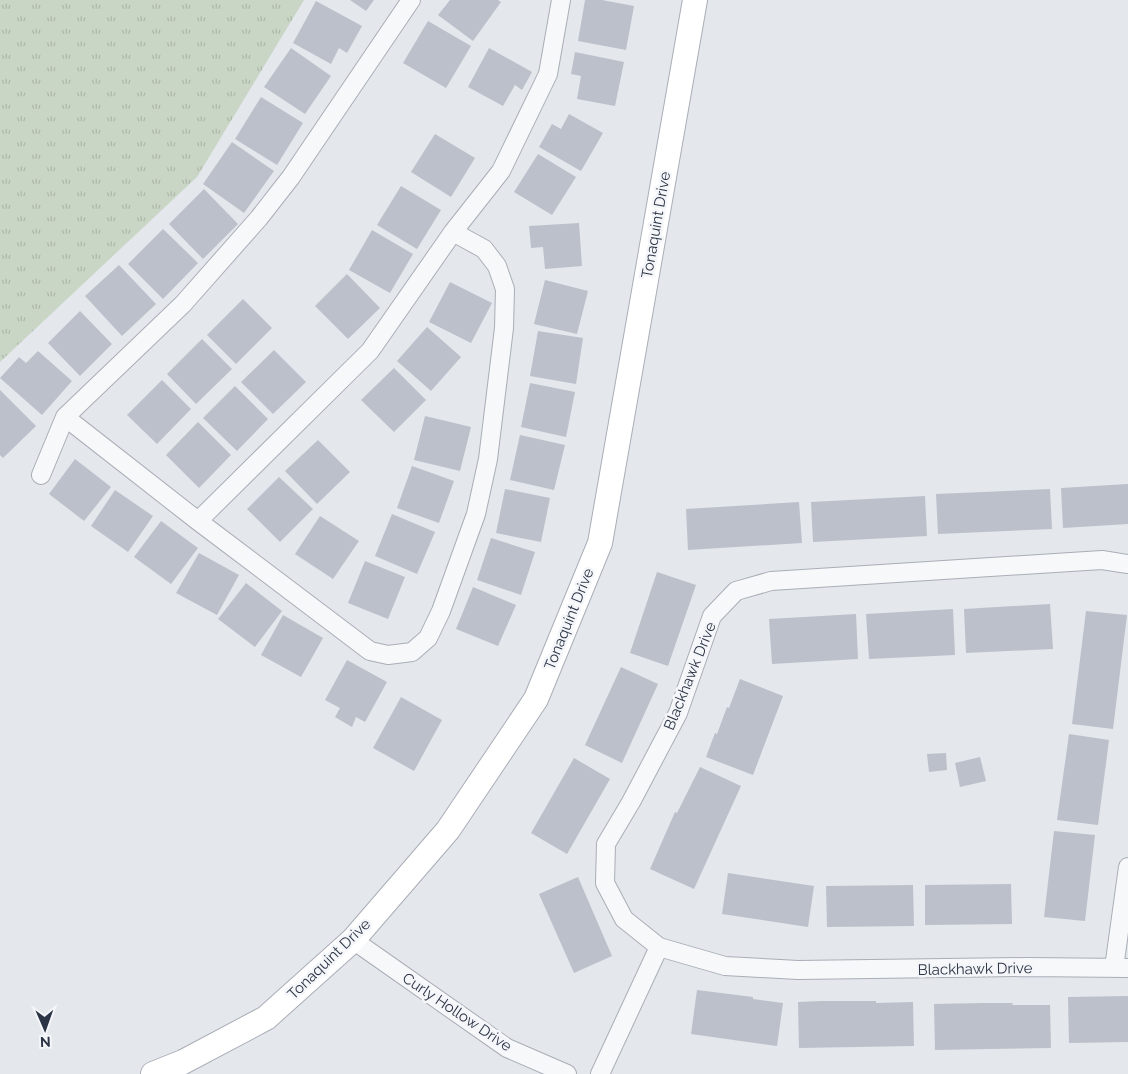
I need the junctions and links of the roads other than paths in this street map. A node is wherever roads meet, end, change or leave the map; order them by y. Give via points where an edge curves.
1 (411, 0) edge
2 (562, 0) edge
3 (695, 0) edge
4 (453, 232) junction
5 (65, 417) junction
6 (41, 475) dead end
7 (198, 521) junction
8 (1128, 564) edge
9 (1128, 868) edge
10 (353, 940) junction
11 (659, 947) junction
12 (1121, 968) edge
13 (154, 1074) edge
14 (567, 1074) edge
15 (600, 1074) edge

1 - 5 street via 291,177 259,218 183,304
2 - 4 street via 548,74 500,171
3 - 10 street, Tonaquint Drive via 600,543 536,699 448,830
4 - 7 street via 370,351
4 - 7 street via 484,249 497,266 505,289 504,328 488,460 476,514 428,638 412,652 388,655 370,651
5 - 6 street
5 - 7 street
8 - 11 street, Blackhawk Drive via 1102,560 771,581 736,592 712,616 678,713 606,844 605,884 624,919
9 - 12 street, Blackhawk Drive
10 - 13 street, Tonaquint Drive via 266,1018 184,1062
10 - 14 street, Curly Hollow Drive via 507,1048
11 - 12 street, Blackhawk Drive via 725,966 798,970
11 - 15 street

